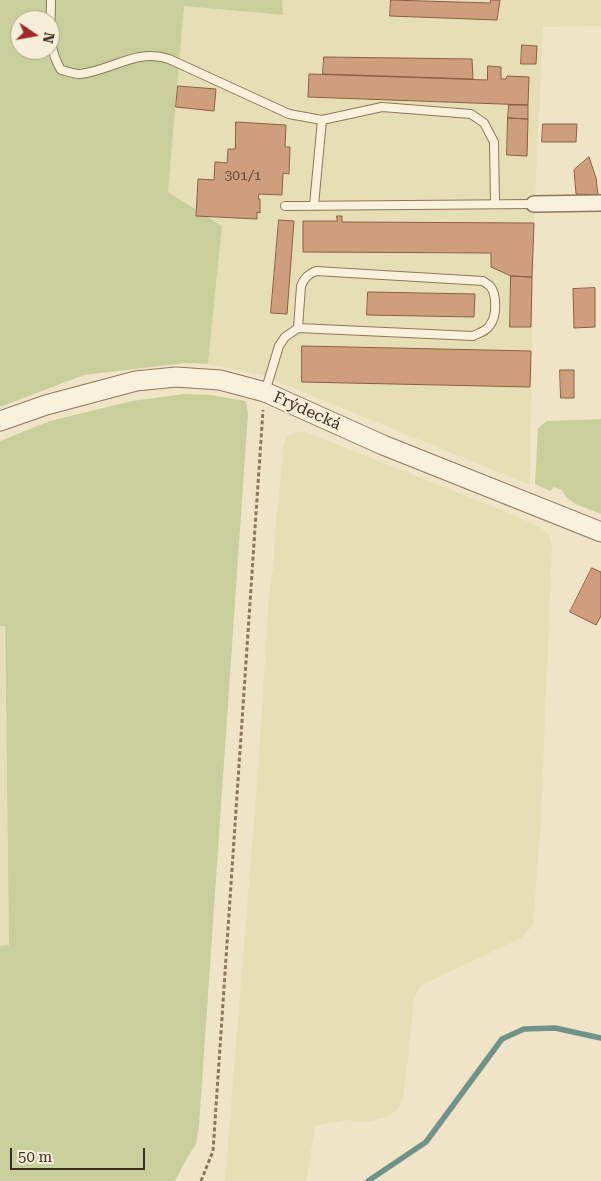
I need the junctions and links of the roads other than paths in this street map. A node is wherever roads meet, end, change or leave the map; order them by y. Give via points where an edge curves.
1 (52, 0) edge
2 (322, 120) junction
3 (601, 203) edge
4 (495, 204) junction
5 (534, 204) joint
6 (314, 205) junction
7 (285, 206) dead end
8 (298, 328) junction
9 (264, 392) junction
10 (0, 421) edge
11 (601, 532) edge

1 - 2 lane via 51,47 61,70 79,74 156,55 289,114
2 - 4 lane via 382,107 471,114 484,123 494,142
2 - 6 lane
3 - 5 street
4 - 5 lane
4 - 6 lane
6 - 7 lane
8 - 8 lane via 473,336 490,326 495,315 493,293 490,285 483,281 316,271 309,274 301,286
8 - 9 lane via 279,346
9 - 10 street, Frýdecká via 220,380 156,378 46,405
9 - 11 street, Frýdecká via 383,445

